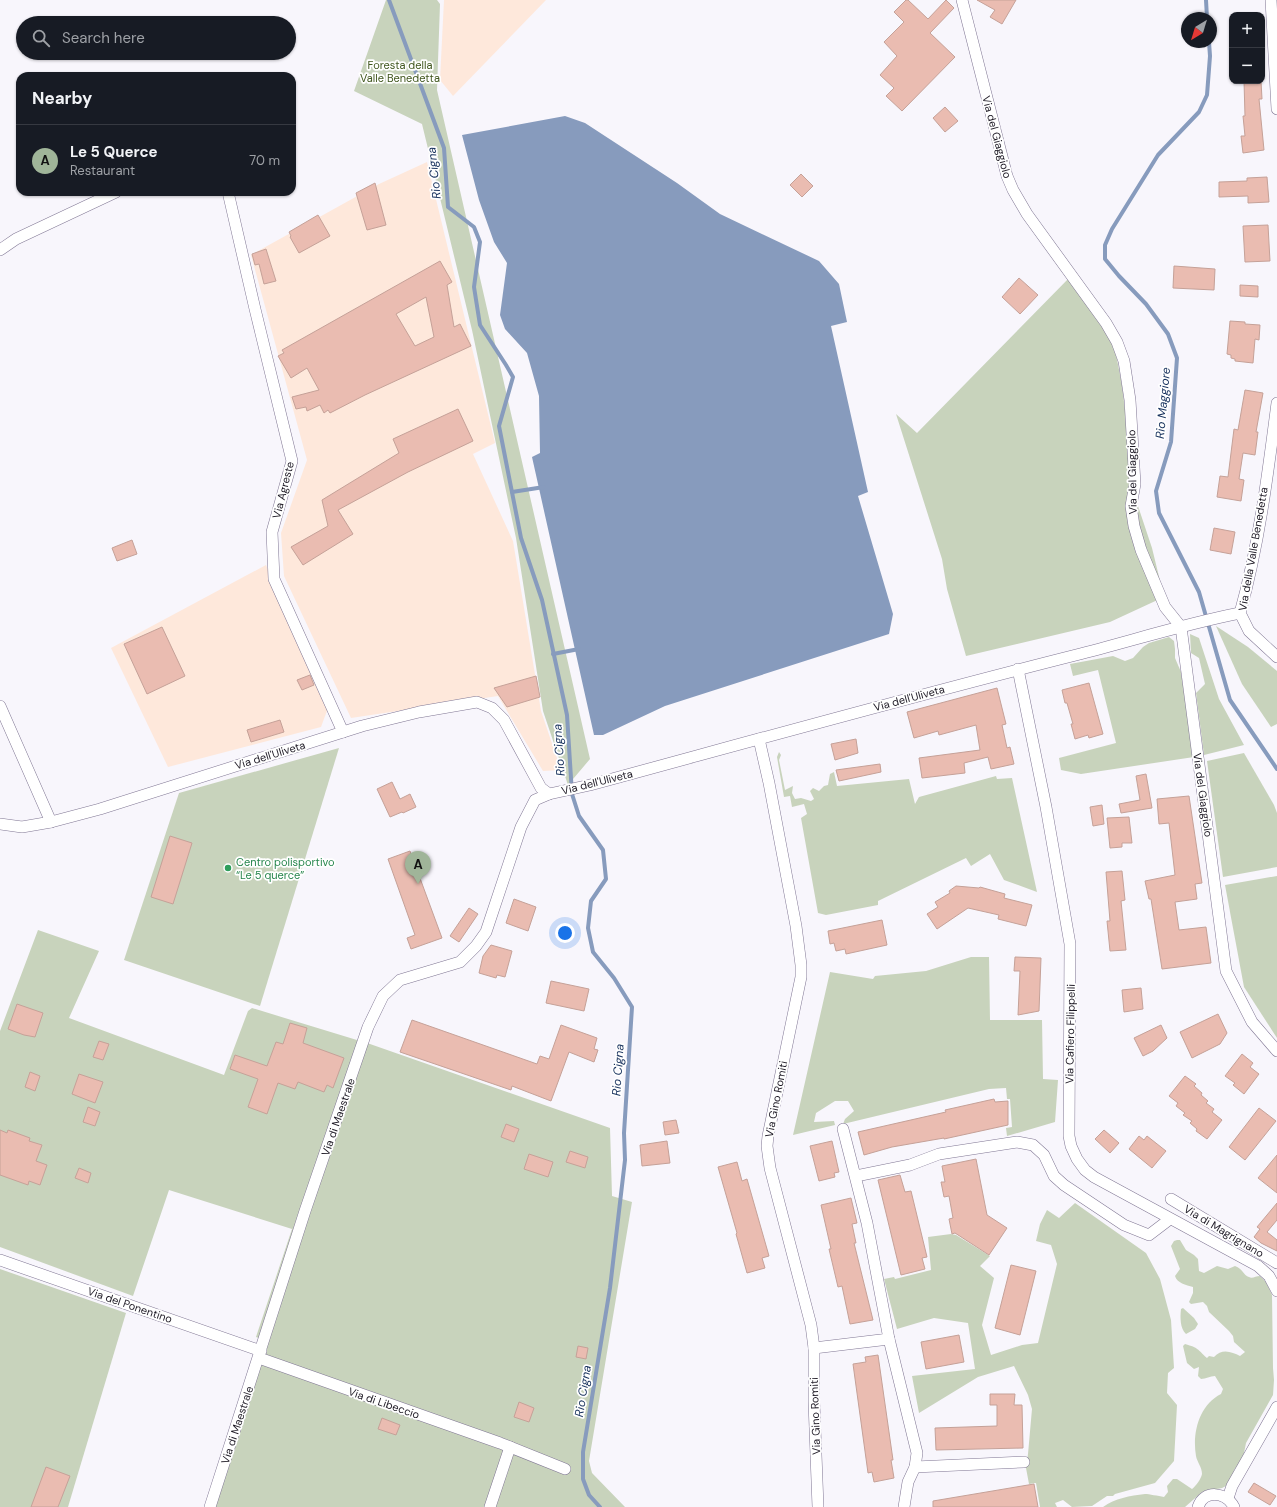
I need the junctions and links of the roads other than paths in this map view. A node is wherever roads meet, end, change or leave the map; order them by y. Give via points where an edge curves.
1 (962, 0) edge
2 (1271, 0) edge
3 (1277, 109) edge
4 (107, 196) edge
5 (229, 196) edge
6 (0, 250) edge
7 (1277, 403) edge
8 (1240, 613) junction
9 (1181, 627) junction
10 (1277, 657) edge
11 (1018, 669) junction
12 (0, 706) edge
13 (343, 732) junction
14 (759, 739) junction
15 (548, 794) junction
16 (51, 822) junction
17 (0, 824) edge
18 (1277, 1051) edge
19 (843, 1129) dead end
20 (856, 1176) junction
21 (1171, 1199) dead end
22 (1170, 1219) junction
23 (0, 1260) edge
24 (1277, 1263) edge
25 (1277, 1291) edge
26 (889, 1339) junction
27 (814, 1348) junction
28 (260, 1354) junction
29 (1277, 1407) edge
30 (510, 1447) junction
31 (1024, 1462) dead end
32 (915, 1467) junction
33 (565, 1469) dead end
34 (1231, 1503) edge
35 (210, 1507) edge
36 (490, 1507) edge
37 (818, 1507) edge
38 (904, 1507) edge
39 (1198, 1507) edge

1 - 9 street, Via del Giaggiolo via 1007,176 1013,190 1027,214 1106,322 1124,361 1130,400 1135,484 1132,506 1134,526 1141,550 1165,607
2 - 3 street
4 - 6 street via 16,239
5 - 13 street, Via Agreste via 292,461 272,532 274,579
7 - 8 street, Via della Valle Benedetta via 1259,525
8 - 9 street, Via dell'Uliveta
8 - 10 street, Via della Valle Benedetta via 1249,631
9 - 11 street, Via dell'Uliveta
9 - 18 street, Via del Giaggiolo via 1226,971 1252,1022
11 - 14 street, Via dell'Uliveta
11 - 22 street, Via Cafiero Filippelli via 1046,806 1070,944 1068,1116 1071,1146 1081,1165 1094,1177
12 - 16 street
13 - 15 street, Via dell'Uliveta via 419,712 481,703 492,708 504,720 541,788
13 - 16 street, Via dell'Uliveta via 100,809
14 - 15 street, Via dell'Uliveta
14 - 27 street, Via Gino Romiti via 796,926 801,965 801,977 771,1118 768,1146 770,1168
15 - 28 street, Via di Maestrale via 535,800 522,827 486,932 476,946 460,962 400,980 383,996 368,1027
16 - 17 street, Via dell'Uliveta via 22,827
19 - 20 street
20 - 22 street via 910,1165 939,1154 1016,1142 1033,1144 1044,1155 1054,1176 1064,1185 1124,1225 1149,1235
20 - 26 street
21 - 24 street, Via di Magrignano
22 - 25 street, Via Cafiero Filippelli via 1258,1266 1269,1276
23 - 28 street, Via del Ponentino
26 - 27 street
26 - 32 street via 917,1453
27 - 37 street, Via Gino Romiti
28 - 30 street, Via di Libeccio
28 - 35 street, Via di Maestrale
29 - 34 street via 1232,1486
30 - 33 street, Via di Libeccio
30 - 36 street
31 - 32 street
32 - 38 street via 908,1482
34 - 39 street via 1222,1495 1216,1494 1203,1499

